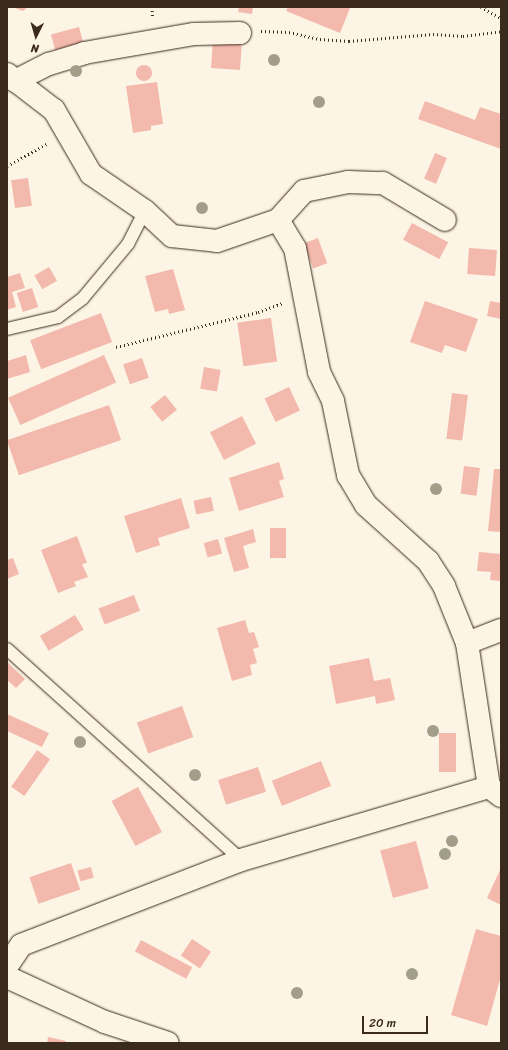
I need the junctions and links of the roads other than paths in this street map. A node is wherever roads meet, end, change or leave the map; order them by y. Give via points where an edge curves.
1 (240, 33) road end
2 (11, 78) edge
3 (145, 211) junction
4 (278, 220) junction
5 (445, 220) dead end
6 (7, 329) edge
7 (501, 630) edge
8 (467, 643) junction
9 (7, 649) edge
10 (495, 792) edge
11 (241, 860) junction
12 (7, 966) edge
13 (7, 977) edge
14 (168, 1043) edge

1 - 2 street via 194,34 84,53
2 - 3 street via 54,110 91,174
3 - 4 street via 172,236 217,242
3 - 6 lane via 128,244 83,298 58,317
4 - 5 street via 304,191 348,182 383,182
4 - 8 street via 295,248 306,294 319,372 334,401 348,475 366,505 428,561 444,586
7 - 8 street
8 - 10 street
9 - 11 lane
10 - 11 street
11 - 12 street via 21,945
13 - 14 street via 104,1022

